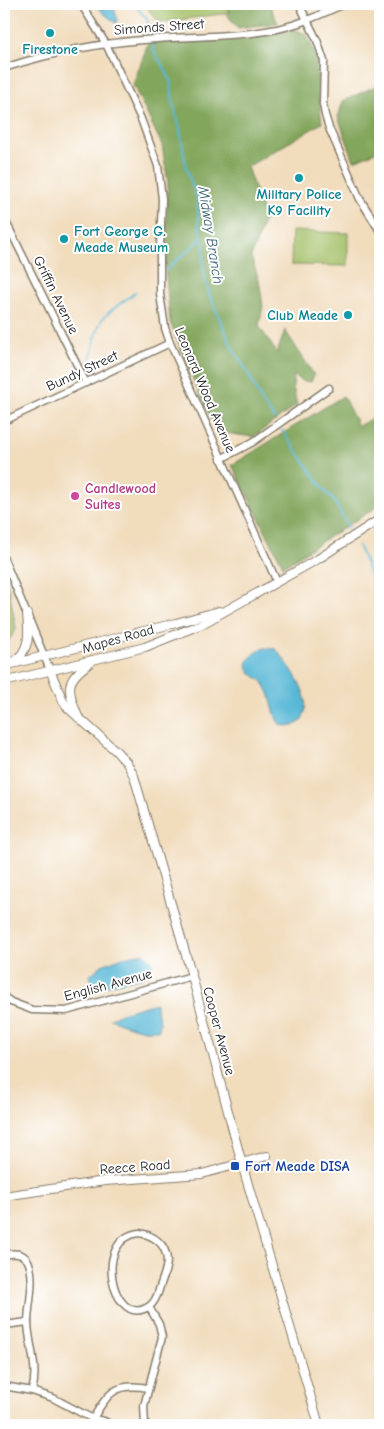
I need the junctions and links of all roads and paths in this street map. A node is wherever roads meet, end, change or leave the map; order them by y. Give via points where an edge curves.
1 (81, 4) edge
2 (299, 4) edge
3 (344, 4) edge
4 (307, 20) junction
5 (106, 44) junction
6 (4, 68) edge
7 (4, 218) edge
8 (380, 231) edge
9 (170, 343) junction
10 (86, 384) junction
11 (330, 388) dead end
12 (4, 421) edge
13 (221, 458) junction
14 (380, 519) edge
15 (4, 559) edge
16 (277, 582) junction
17 (233, 607) junction
18 (27, 614) junction
19 (44, 656) junction
20 (95, 659) junction
21 (7, 665) edge
22 (50, 670) junction
23 (4, 682) edge
24 (79, 718) junction
25 (192, 976) junction
26 (4, 997) edge
27 (267, 1156) dead end
28 (242, 1164) junction
29 (4, 1196) edge
30 (4, 1255) edge
31 (149, 1307) junction
32 (28, 1322) junction
33 (4, 1324) edge
34 (4, 1386) edge
35 (148, 1388) junction
36 (32, 1391) junction
37 (93, 1419) junction
38 (97, 1425) edge
39 (111, 1425) edge
40 (145, 1425) edge
41 (319, 1425) edge

1 - 5 street, Leonard Wood Avenue
2 - 4 street
3 - 4 street, Simonds Street
4 - 5 street, Simonds Street via 268,31
4 - 8 street via 324,61 324,115 360,199
5 - 6 street, Simonds Street
5 - 9 street, Leonard Wood Avenue via 141,119 158,166 162,199 160,294
7 - 10 street, Griffin Avenue
9 - 10 street, Bundy Street
9 - 13 street, Leonard Wood Avenue
10 - 12 street, Bundy Street
11 - 13 street via 253,442
13 - 16 street, Leonard Wood Avenue
14 - 16 street, Mapes Road
15 - 18 street
16 - 17 street, Mapes Road
17 - 19 street, Mapes Road
17 - 20 street, Mapes Road via 202,624 145,646
18 - 19 street
18 - 21 street via 27,645 17,660
19 - 21 street, Mapes Road
19 - 22 street
20 - 22 street, Mapes Road
20 - 24 street via 76,674 71,683 70,691
22 - 23 street, Mapes Road
22 - 24 street, Cooper Avenue via 63,701
24 - 25 street, Cooper Avenue via 127,762 134,776
25 - 26 street, English Avenue via 66,1011 32,1010
25 - 28 street, Cooper Avenue
27 - 28 street, Reece Road
28 - 29 street, Reece Road via 202,1174 105,1181
28 - 41 street, Cooper Avenue
30 - 32 street via 15,1253 28,1262 31,1283
31 - 31 street via 140,1311 124,1306 113,1281 114,1251 123,1239 134,1234 151,1236 166,1252 165,1271 155,1301
31 - 35 street via 162,1337
32 - 33 street
32 - 36 street via 35,1375
34 - 36 street
35 - 37 street via 129,1386 114,1391 104,1400
35 - 40 street via 143,1413
36 - 37 street
37 - 38 street
37 - 39 street

